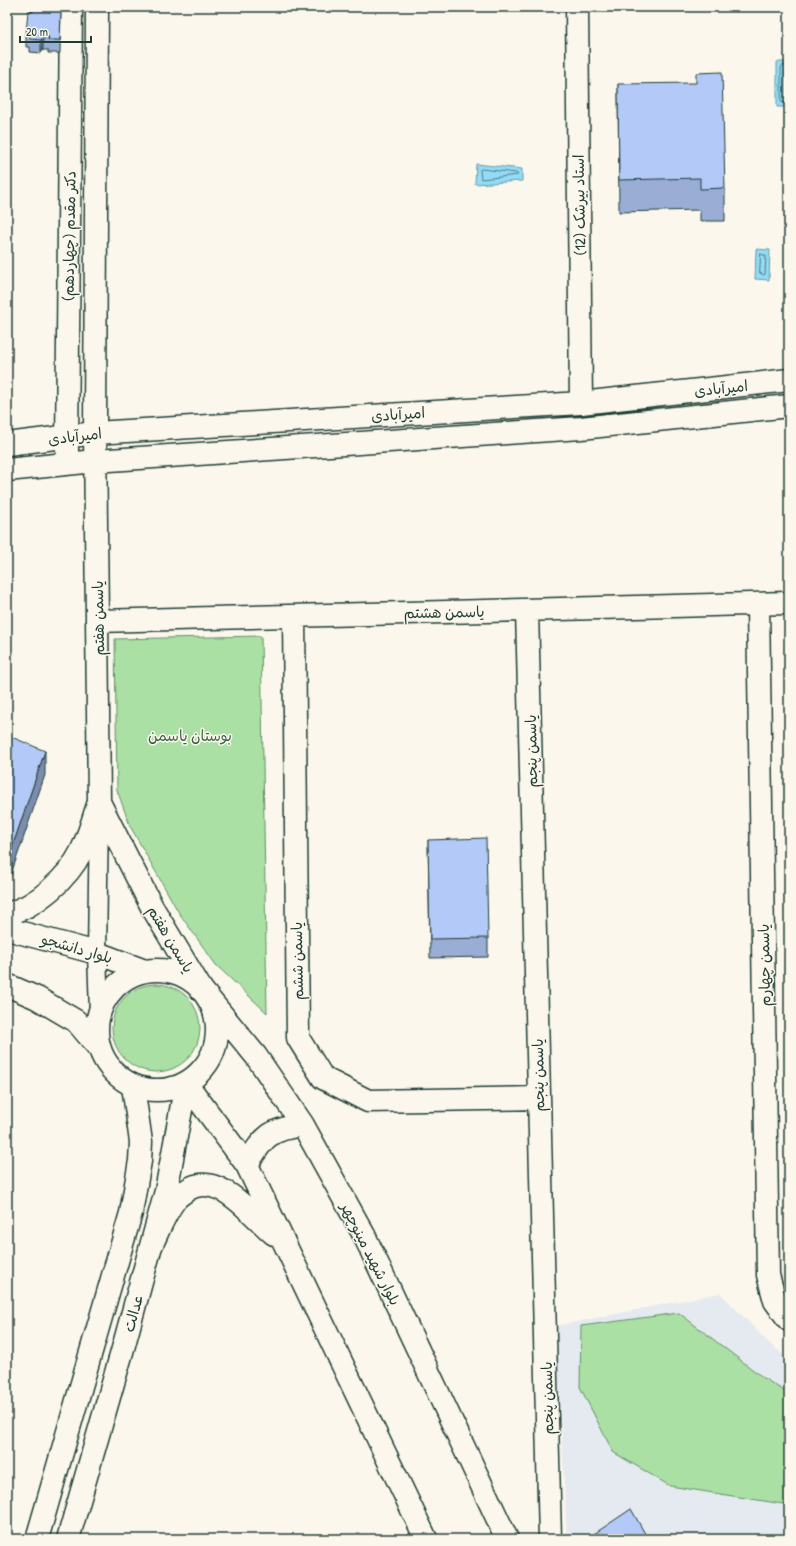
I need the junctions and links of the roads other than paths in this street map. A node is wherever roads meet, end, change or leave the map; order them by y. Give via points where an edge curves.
1 (71, 7) edge
2 (97, 7) edge
3 (577, 7) edge
4 (789, 380) edge
5 (581, 403) junction
6 (789, 406) edge
7 (582, 428) junction
8 (95, 433) junction
9 (67, 436) junction
10 (7, 444) edge
11 (95, 462) junction
12 (66, 464) junction
13 (7, 470) edge
14 (789, 603) edge
15 (758, 604) junction
16 (527, 610) junction
17 (294, 616) junction
18 (98, 621) junction
19 (99, 802) junction
20 (7, 914) edge
21 (7, 929) edge
22 (97, 953) junction
23 (146, 971) junction
24 (7, 985) edge
25 (201, 989) junction
26 (99, 1012) junction
27 (99, 1048) junction
28 (186, 1083) junction
29 (133, 1086) junction
30 (539, 1098) junction
31 (303, 1125) junction
32 (247, 1165) junction
33 (152, 1244) junction
34 (286, 1244) junction
35 (789, 1320) edge
36 (37, 1539) edge
37 (68, 1539) edge
38 (426, 1539) edge
39 (507, 1539) edge
40 (550, 1539) edge

1 - 9 street, دکتر مقدم (چهاردهم)
2 - 8 street, دکتر مقدم (چهاردهم)
3 - 5 street, استاد بیرشک (12)
4 - 5 street, امیرآبادی
5 - 7 street, استاد بیرشک (12)
5 - 8 street, امیرآبادی
6 - 7 street, امیرآبادی
7 - 11 street, امیرآبادی
8 - 9 street, امیرآبادی
8 - 11 street, یاسمن هفتم
9 - 10 street, امیرآبادی
9 - 12 street, دکتر مقدم (چهاردهم)
11 - 12 street, امیرآبادی
11 - 18 street, یاسمن هفتم
12 - 13 street, امیرآبادی
14 - 15 street, یاسمن هشتم
15 - 16 street, یاسمن هشتم
15 - 35 street, یاسمن چهارم via 768,1275 775,1300
16 - 17 street, یاسمن هشتم
16 - 30 street, یاسمن پنجم
17 - 18 street, یاسمن هشتم
17 - 30 street, یاسمن ششم via 298,1038 323,1078 368,1101
18 - 19 street, یاسمن هفتم
19 - 20 street, یاسمن هفتم via 81,852 62,879 40,898
19 - 22 street
19 - 25 street, یاسمن هفتم via 152,907
21 - 22 street, بلوار دانشجو
22 - 23 street, بلوار دانشجو
22 - 26 street
23 - 25 street via 175,973 189,979
23 - 26 street via 133,974 112,990
24 - 27 street via 38,998 76,1021
25 - 28 street via 211,1004 216,1021 216,1040 211,1057 200,1072
25 - 31 street, بلوار شهید مینوچهر via 256,1056
26 - 27 street via 96,1030
27 - 29 street via 106,1064 114,1073
28 - 29 street via 169,1090 151,1091
28 - 32 street
28 - 33 street, عدالت via 166,1191
29 - 36 street, عدالت via 141,1142 130,1213
30 - 40 street, یاسمن پنجم
31 - 32 street via 285,1127 271,1134 260,1144
31 - 39 street, بلوار شهید مینوچهر via 364,1235
32 - 34 street
33 - 34 street via 175,1198 192,1187 207,1185 229,1194
33 - 37 street, عدالت
34 - 38 street

